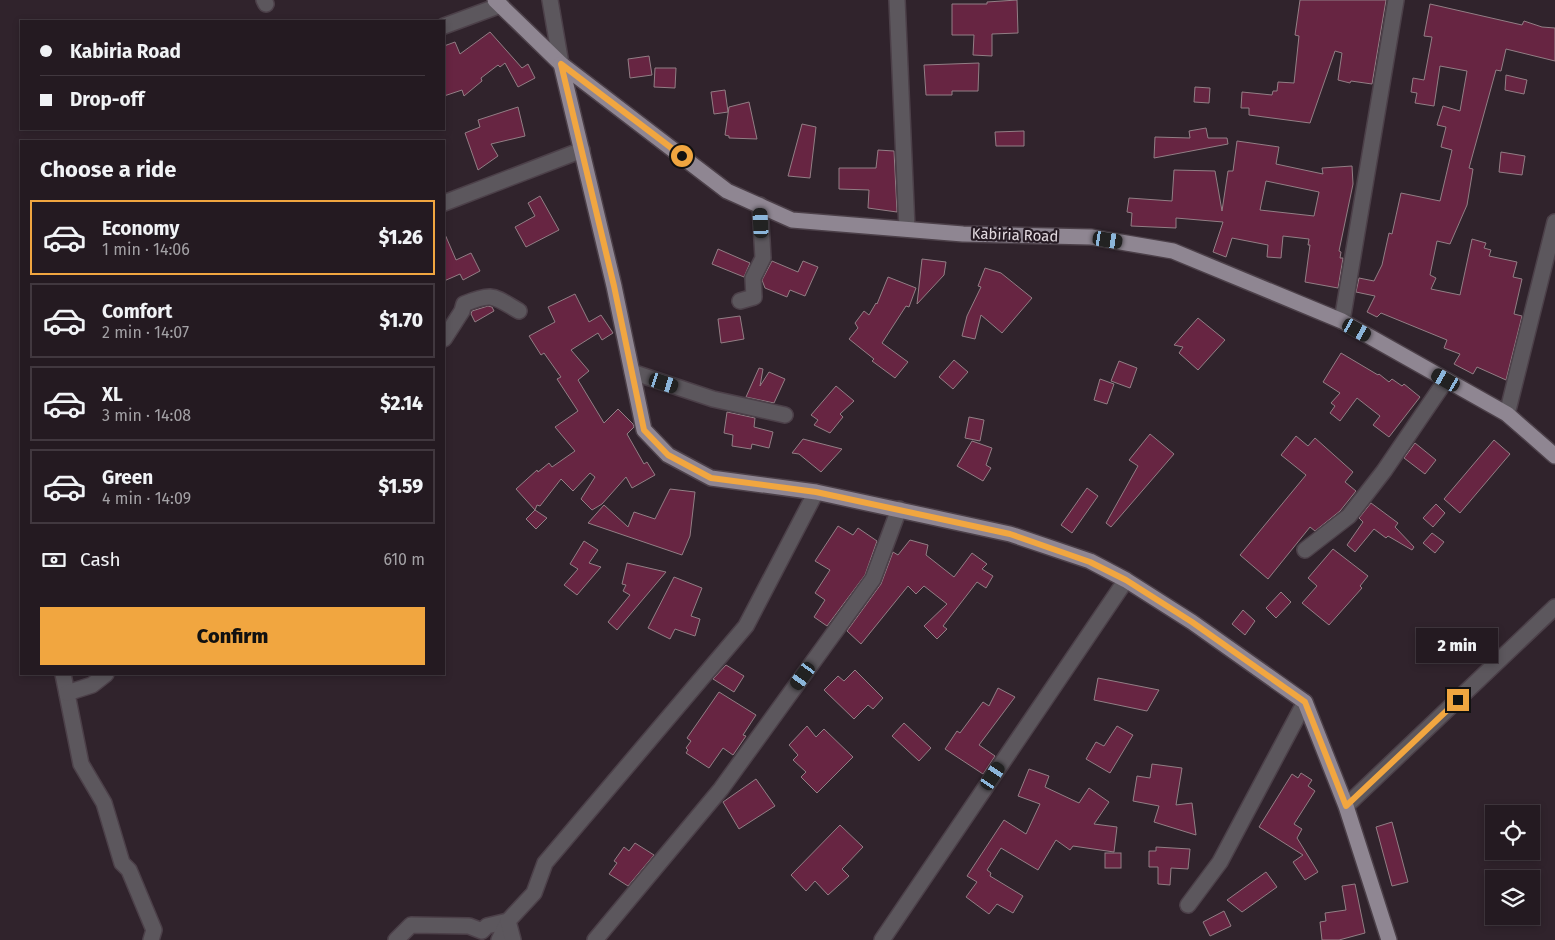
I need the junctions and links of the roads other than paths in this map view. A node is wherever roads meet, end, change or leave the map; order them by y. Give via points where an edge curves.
1 (550, 0) edge
2 (897, 0) edge
3 (1396, 0) edge
4 (498, 3) edge
5 (445, 26) edge
6 (561, 64) junction
7 (582, 150) junction
8 (445, 203) edge
9 (760, 205) junction
10 (1555, 222) edge
11 (907, 229) junction
12 (740, 301) dead end
13 (519, 310) dead end
14 (1342, 321) junction
15 (445, 337) edge
16 (632, 372) junction
17 (1446, 380) junction
18 (1507, 414) junction
19 (785, 415) dead end
20 (1555, 456) edge
21 (816, 492) junction
22 (899, 510) junction
23 (1305, 550) dead end
24 (1126, 580) junction
25 (1555, 608) edge
26 (63, 675) edge
27 (105, 675) edge
28 (67, 693) junction
29 (1305, 702) junction
30 (1346, 806) junction
31 (1188, 905) dead end
32 (508, 921) junction
33 (155, 937) edge
34 (396, 940) edge
35 (499, 940) edge
36 (513, 940) edge
37 (595, 940) edge
38 (882, 940) edge
39 (1389, 940) edge

1 - 6 street
2 - 11 street
3 - 14 street
4 - 5 street
4 - 6 main road, Kabiria Road
6 - 7 main road
6 - 9 main road, Kabiria Road via 727,191
7 - 8 street
7 - 16 main road
9 - 11 main road, Kabiria Road via 792,220
9 - 12 street via 762,258 753,278 754,298
10 - 18 street
11 - 14 main road, Kabiria Road via 962,234 1092,237 1173,251
13 - 15 street via 492,296 482,296 464,304
14 - 17 main road, Kabiria Road
16 - 19 street via 713,399
16 - 21 main road via 644,430 668,455 711,478
17 - 18 main road, Kabiria Road
17 - 23 street via 1349,516
18 - 20 main road, Kabiria Road
21 - 22 main road
21 - 32 street via 746,626 545,863 534,893
22 - 24 main road via 1010,534 1090,562
22 - 37 street via 873,579 721,789
24 - 29 main road
24 - 38 street
25 - 30 street
26 - 28 street
27 - 28 street via 92,685
28 - 33 street via 81,764 104,803 119,856 129,870
29 - 30 main road
29 - 31 street via 1220,862
30 - 39 main road
32 - 34 street via 488,926 482,931 469,926 411,925
32 - 35 street
32 - 36 street

